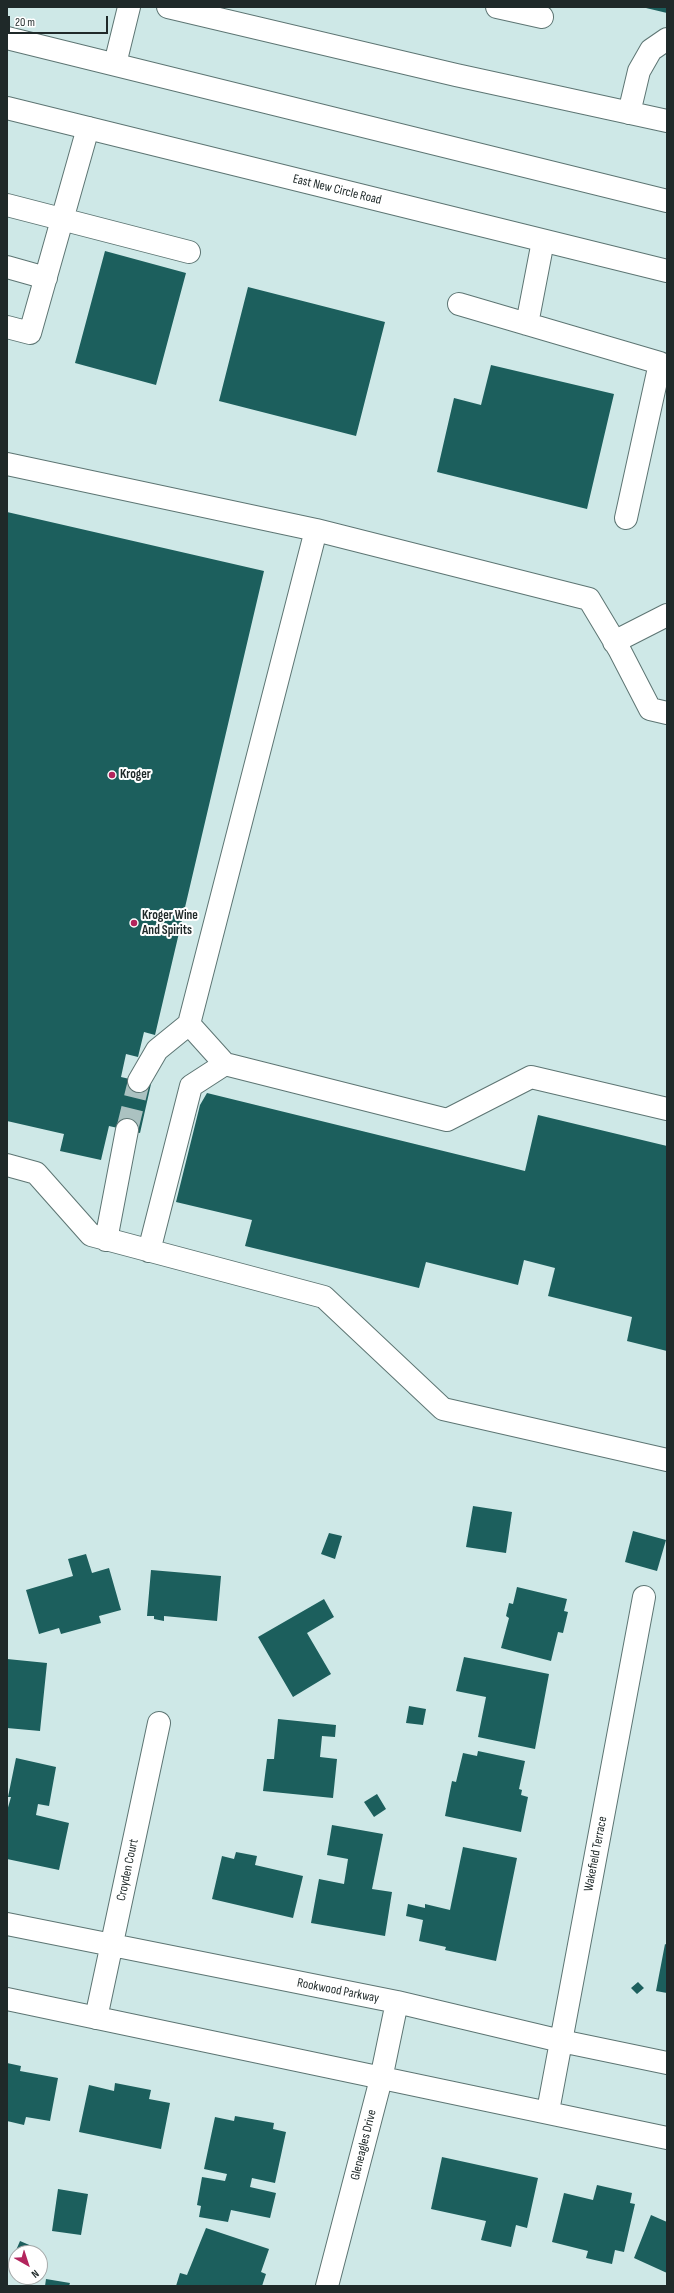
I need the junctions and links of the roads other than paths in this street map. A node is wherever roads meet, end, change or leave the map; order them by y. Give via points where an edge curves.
1 (129, 7) edge
2 (168, 7) edge
3 (497, 7) edge
4 (205, 11) edge
5 (542, 17) dead end
6 (7, 38) edge
7 (667, 39) edge
8 (115, 64) junction
9 (7, 108) edge
10 (629, 113) junction
11 (667, 121) edge
12 (88, 128) junction
13 (667, 201) edge
14 (7, 205) edge
15 (63, 219) junction
16 (543, 241) junction
17 (189, 252) dead end
18 (7, 268) edge
19 (667, 271) edge
20 (46, 278) junction
21 (459, 304) dead end
22 (527, 324) junction
23 (7, 327) edge
24 (7, 464) edge
25 (626, 518) dead end
26 (316, 530) junction
27 (667, 615) edge
28 (614, 642) junction
29 (667, 713) edge
30 (189, 1024) junction
31 (225, 1064) junction
32 (139, 1081) tunnel mouth
33 (667, 1109) edge
34 (127, 1130) tunnel mouth
35 (7, 1165) edge
36 (106, 1240) junction
37 (149, 1251) junction
38 (667, 1460) edge
39 (644, 1596) dead end
40 (159, 1722) dead end
41 (7, 1924) edge
42 (111, 1946) junction
43 (7, 1999) edge
44 (397, 2002) junction
45 (96, 2018) junction
46 (561, 2041) junction
47 (667, 2063) edge
48 (380, 2079) junction
49 (548, 2111) junction
50 (667, 2138) edge
51 (327, 2286) edge

1 - 8 main road
2 - 4 main road
3 - 5 main road
4 - 10 main road via 456,75
6 - 8 main road
7 - 10 main road via 651,50 639,71
8 - 13 main road
9 - 12 main road, East New Circle Road
10 - 11 main road
12 - 15 main road
12 - 16 main road, East New Circle Road
14 - 15 main road
15 - 17 main road
15 - 20 main road
16 - 19 main road, East New Circle Road
16 - 22 main road
18 - 20 main road
20 - 23 main road via 30,333
21 - 22 main road
22 - 25 main road via 660,363
24 - 26 main road
26 - 28 main road via 589,599
26 - 30 main road
27 - 28 main road
28 - 29 main road via 650,708
30 - 31 main road
30 - 32 main road via 157,1050
31 - 33 main road via 447,1120 531,1077
31 - 37 main road via 192,1086
34 - 36 main road
35 - 36 main road via 36,1173 91,1235
36 - 37 main road
37 - 38 main road via 324,1297 444,1409
39 - 46 main road, Wakefield Terrace
40 - 42 main road, Croyden Court
41 - 42 main road, Rookwood Parkway
42 - 44 main road, Rookwood Parkway
42 - 45 main road, Croyden Court
43 - 45 main road
44 - 46 main road, Rookwood Parkway
44 - 48 main road, Gleneagles Drive
45 - 48 main road
46 - 47 main road, Rookwood Parkway
46 - 49 main road, Wakefield Terrace
48 - 49 main road
48 - 51 main road, Gleneagles Drive
49 - 50 main road

